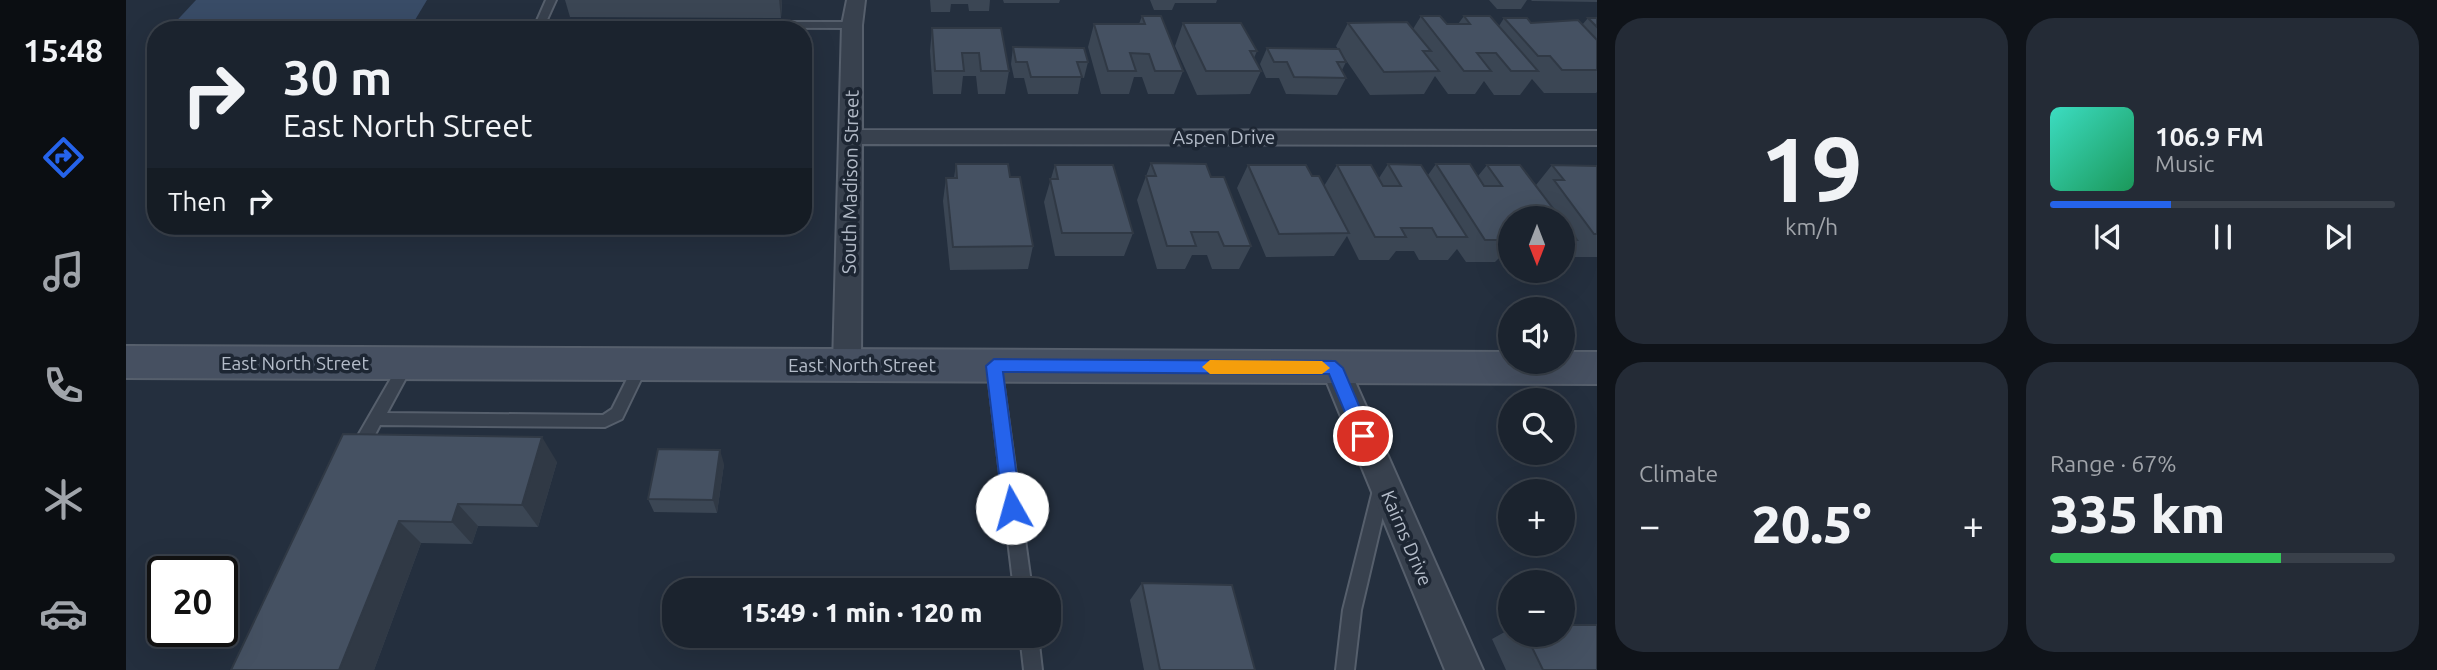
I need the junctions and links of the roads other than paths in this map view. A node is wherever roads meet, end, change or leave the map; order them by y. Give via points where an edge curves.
1 (551, 0) edge
2 (856, 0) edge
3 (542, 21) edge
4 (812, 25) edge
5 (852, 25) junction
6 (851, 137) junction
7 (1597, 138) edge
8 (126, 362) edge
9 (407, 363) junction
10 (641, 364) junction
11 (847, 365) junction
12 (994, 366) junction
13 (1335, 368) junction
14 (1597, 369) edge
15 (378, 419) junction
16 (348, 468) edge
17 (1383, 482) junction
18 (1021, 578) edge
19 (1030, 648) edge
20 (1033, 670) edge
21 (1345, 670) edge
22 (1464, 670) edge

1 - 3 lane
2 - 5 street, South Madison Street
4 - 5 lane
5 - 6 street, South Madison Street
6 - 7 street, Aspen Drive
6 - 11 street, South Madison Street
8 - 9 street, East North Street
9 - 10 street, East North Street
9 - 15 lane
10 - 11 street, East North Street
10 - 15 lane via 617,414 605,421
11 - 12 street, East North Street
12 - 13 street, East North Street
12 - 18 lane
13 - 14 street, East North Street
13 - 17 street, Kairns Drive
15 - 16 lane
17 - 21 lane via 1352,610
17 - 22 street, Kairns Drive
19 - 20 lane

